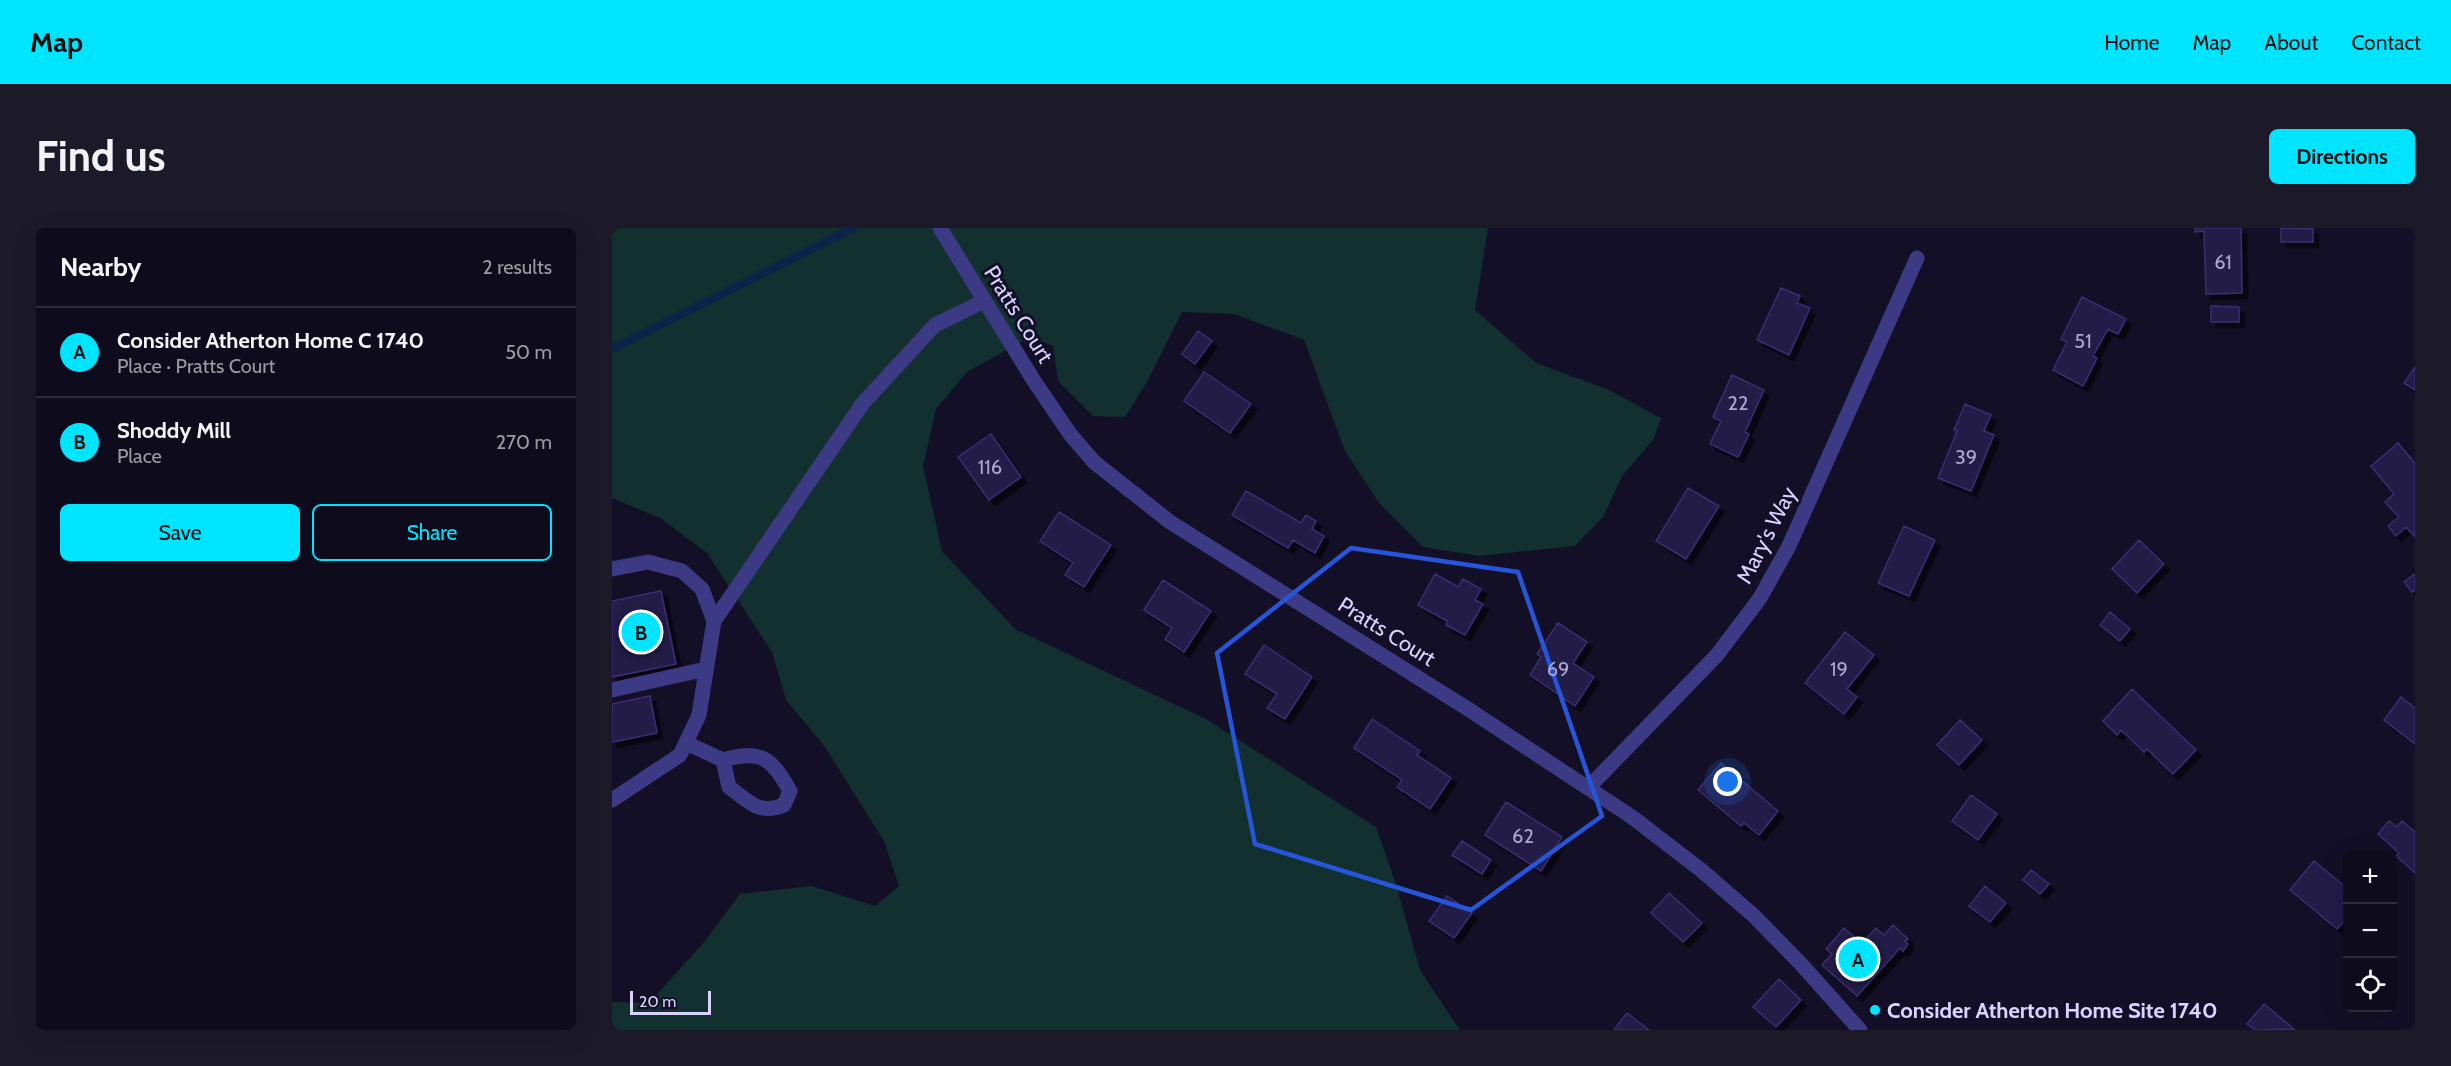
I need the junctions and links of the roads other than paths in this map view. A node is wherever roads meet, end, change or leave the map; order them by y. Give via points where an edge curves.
1 (940, 228) edge
2 (1917, 258) dead end
3 (984, 301) junction
4 (612, 569) edge
5 (714, 621) junction
6 (706, 669) junction
7 (612, 690) edge
8 (686, 743) junction
9 (723, 760) junction
10 (1588, 788) junction
11 (612, 800) edge
12 (1860, 1030) edge

1 - 3 street, Pratts Court
2 - 10 street, Mary's Way via 1789,546 1760,598 1717,654
3 - 5 street via 935,325 863,403
3 - 10 street, Pratts Court via 1070,434 1094,462 1130,492 1170,522
4 - 5 street via 648,562 682,571 702,589
5 - 6 street
6 - 7 street
6 - 8 street via 699,715
8 - 9 street
8 - 11 street via 680,756
9 - 9 street via 758,756 776,767 790,791 784,805 760,809 729,787
10 - 12 street, Pratts Court via 1701,870 1753,915

